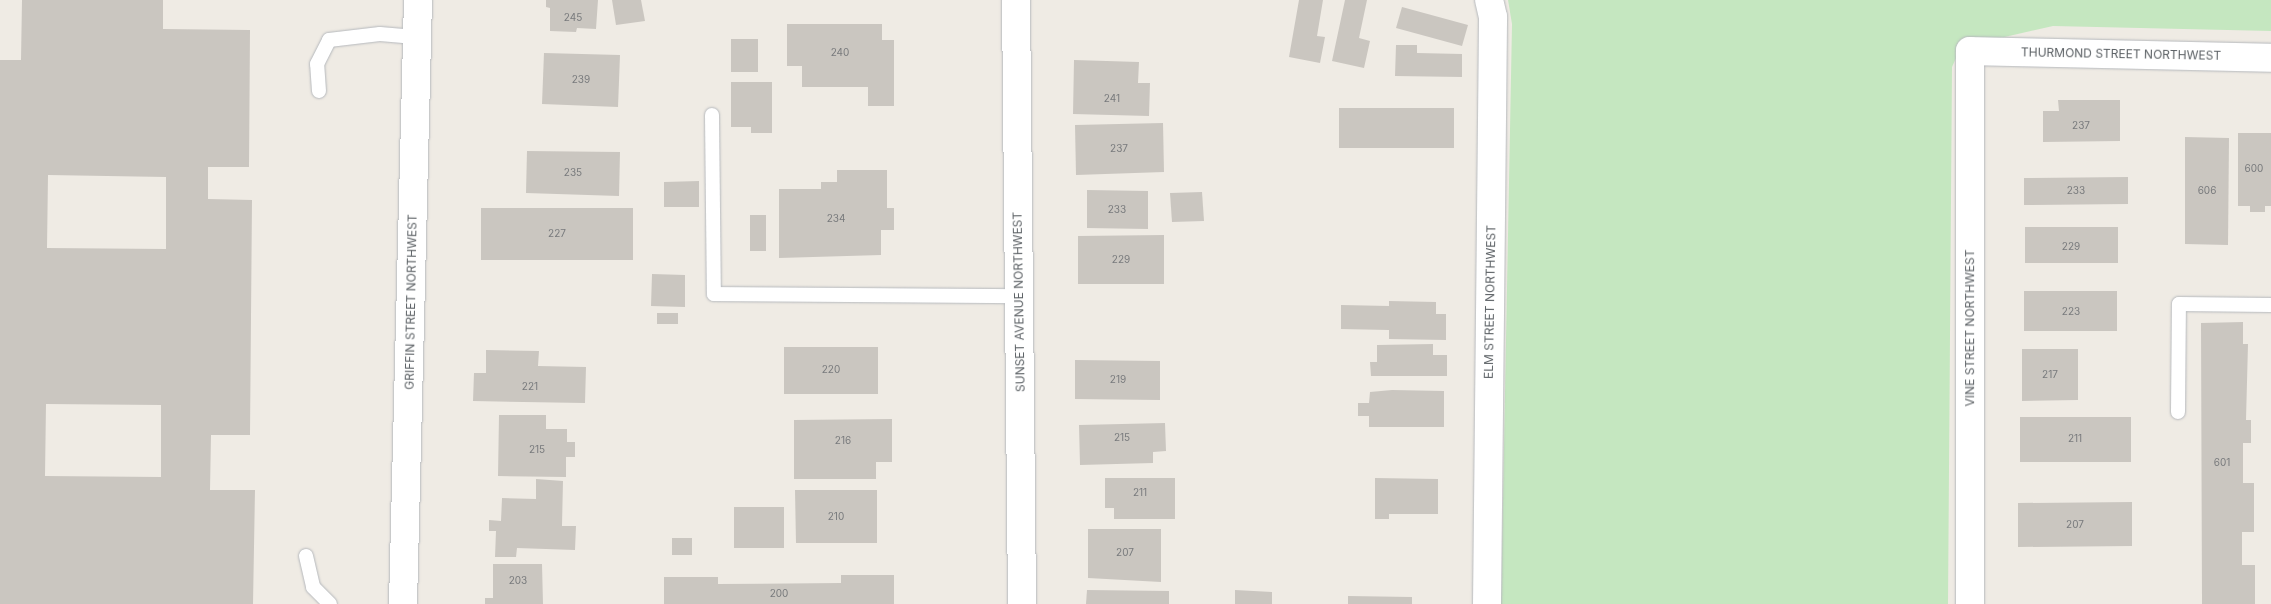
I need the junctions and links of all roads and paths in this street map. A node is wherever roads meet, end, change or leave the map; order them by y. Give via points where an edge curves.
1 (418, 0) edge
2 (1016, 0) edge
3 (1489, 0) edge
4 (418, 37) junction
5 (1970, 51) joint
6 (2271, 58) edge
7 (319, 90) dead end
8 (712, 115) dead end
9 (1020, 296) junction
10 (2271, 305) edge
11 (2178, 412) dead end
12 (306, 556) dead end
13 (330, 604) edge
14 (404, 604) edge
15 (1022, 604) edge
16 (1487, 604) edge
17 (1970, 604) edge

1 - 4 street, GRIFFIN STREET NORTHWEST
2 - 9 street, SUNSET AVENUE NORTHWEST
3 - 16 street, ELM STREET NORTHWEST via 1493,17
4 - 7 lane via 380,34 329,40 317,64
4 - 14 street, GRIFFIN STREET NORTHWEST
5 - 6 street, THURMOND STREET NORTHWEST
5 - 17 street, VINE STREET NORTHWEST
8 - 9 lane via 714,294
9 - 15 street, SUNSET AVENUE NORTHWEST
10 - 11 lane via 2179,304
12 - 13 lane via 313,587

